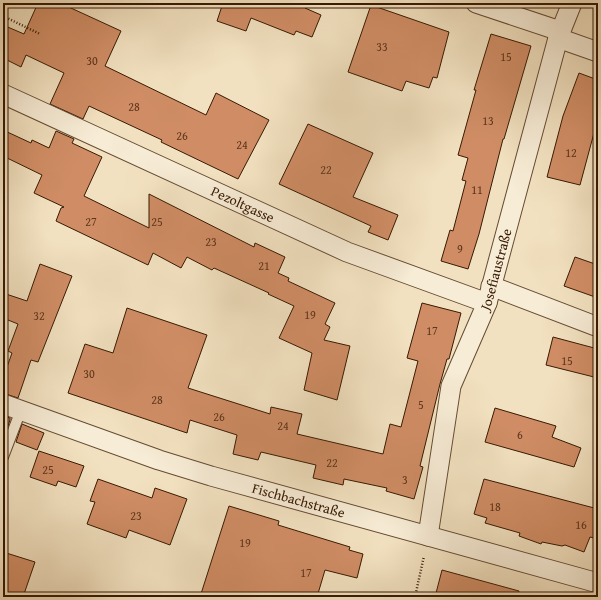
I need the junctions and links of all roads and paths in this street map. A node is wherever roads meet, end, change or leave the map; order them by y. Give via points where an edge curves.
1 (476, 3) edge
2 (572, 3) edge
3 (3, 16) edge
4 (40, 34) dead end
5 (559, 35) junction
6 (598, 52) edge
7 (3, 94) edge
8 (489, 294) junction
9 (598, 327) edge
10 (3, 404) edge
11 (21, 410) junction
12 (3, 457) edge
13 (428, 536) junction
14 (598, 583) edge
15 (415, 597) edge

1 - 5 street
2 - 5 street, Josefiaustraße
3 - 4 path
5 - 6 street
5 - 8 street, Josefiaustraße
7 - 8 street, Pezoltgasse via 347,252
8 - 9 street, Pezoltgasse
8 - 13 street, Josefiaustraße via 452,386
10 - 11 street, Fischbachstraße
11 - 12 lane
11 - 13 street, Fischbachstraße via 211,476
13 - 14 street, Fischbachstraße
13 - 15 path

